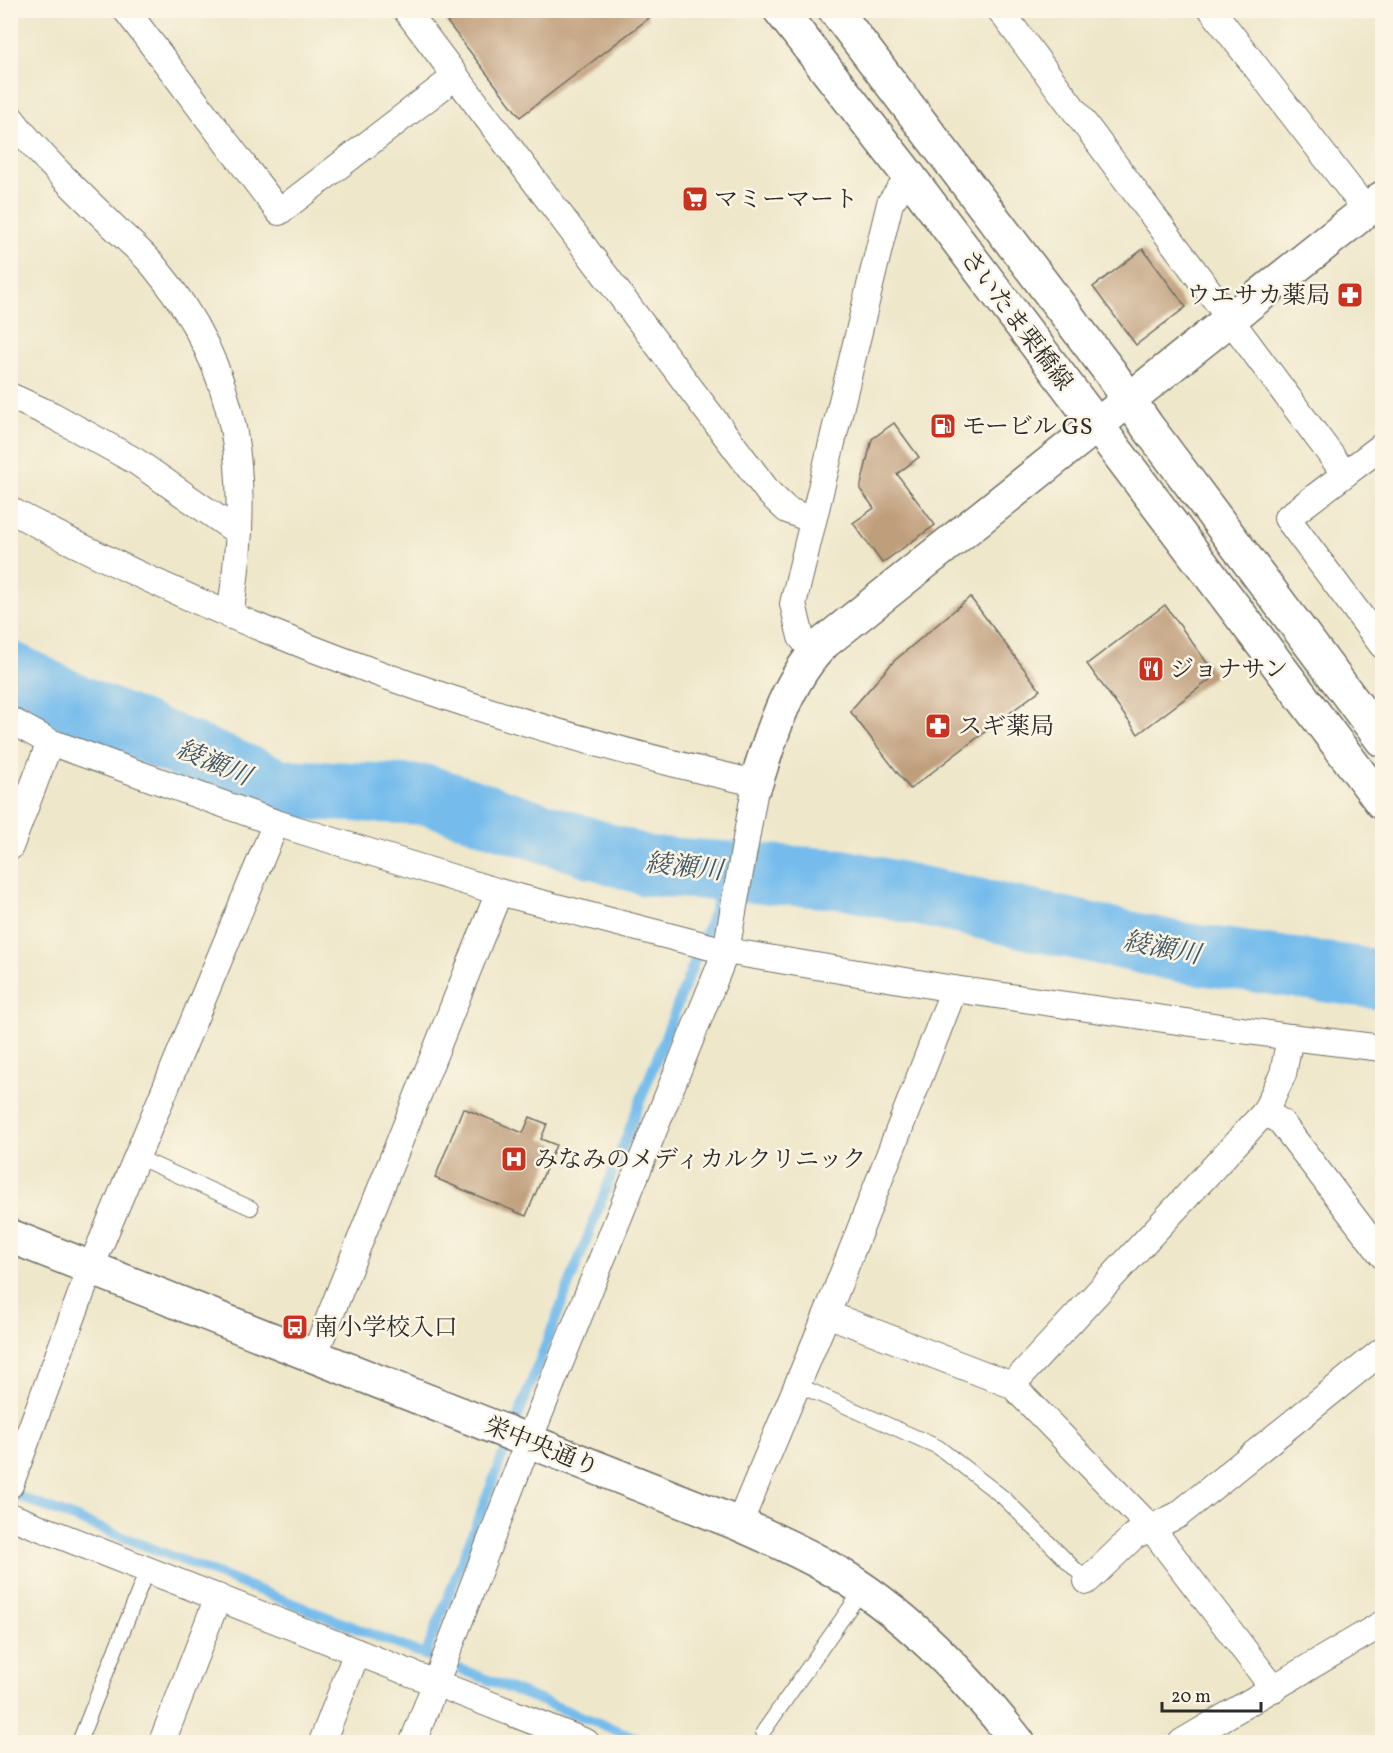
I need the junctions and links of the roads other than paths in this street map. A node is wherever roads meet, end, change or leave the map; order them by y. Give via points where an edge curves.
1 (126, 10) edge
2 (406, 10) edge
3 (780, 10) edge
4 (835, 10) edge
5 (1000, 10) edge
6 (1212, 10) edge
7 (455, 77) junction
8 (10, 117) edge
9 (909, 176) junction
10 (1375, 204) edge
11 (1231, 320) junction
12 (10, 396) edge
13 (1131, 400) junction
14 (1096, 425) junction
15 (1383, 446) edge
16 (1345, 474) junction
17 (10, 510) edge
18 (812, 520) junction
19 (239, 533) junction
20 (230, 616) junction
21 (1383, 645) edge
22 (814, 653) junction
23 (10, 720) edge
24 (1383, 740) edge
25 (50, 742) junction
26 (756, 783) junction
27 (1383, 803) edge
28 (276, 823) junction
29 (10, 847) edge
30 (499, 892) junction
31 (726, 951) junction
32 (954, 989) junction
33 (1290, 1037) junction
34 (1383, 1048) edge
35 (1265, 1112) junction
36 (137, 1157) junction
37 (251, 1208) dead end
38 (10, 1236) edge
39 (1383, 1255) edge
40 (91, 1267) junction
41 (827, 1314) junction
42 (1383, 1351) edge
43 (314, 1356) junction
44 (798, 1385) junction
45 (1012, 1385) junction
46 (529, 1440) junction
47 (10, 1485) edge
48 (10, 1516) edge
49 (739, 1524) junction
50 (1152, 1529) junction
51 (147, 1570) junction
52 (1087, 1581) joint
53 (863, 1589) junction
54 (218, 1598) junction
55 (1383, 1624) edge
56 (357, 1652) junction
57 (436, 1683) junction
58 (1274, 1689) junction
59 (763, 1732) dead end
60 (79, 1743) edge
61 (162, 1743) edge
62 (322, 1743) edge
63 (413, 1743) edge
64 (586, 1743) edge
65 (1018, 1743) edge
66 (1182, 1743) edge

1 - 7 street via 279,212
2 - 7 street
3 - 9 street, さいたま栗橋線
4 - 13 street, さいたま栗橋線
5 - 11 street
6 - 10 street
7 - 18 street via 769,493 787,510
8 - 19 street via 65,180 152,264 194,320 228,396 240,473
9 - 14 street, さいたま栗橋線
9 - 18 street via 890,203
10 - 11 street
11 - 13 street
11 - 16 street
12 - 19 street via 52,414 137,462
13 - 14 street
13 - 24 street, さいたま栗橋線
14 - 22 street
14 - 27 street, さいたま栗橋線
15 - 16 street
16 - 21 street via 1287,518
17 - 20 street
18 - 22 street via 793,604 801,637
19 - 20 street
20 - 26 street via 502,714
22 - 26 street via 790,691
23 - 25 street
25 - 28 street
25 - 29 street
26 - 31 street
28 - 30 street
28 - 36 street
30 - 31 street
30 - 43 street
31 - 32 street
31 - 46 street
32 - 33 street
32 - 41 street
33 - 34 street
33 - 35 street via 1282,1074
35 - 39 street via 1281,1122
35 - 45 street
36 - 37 lane
36 - 40 street
38 - 40 street, 栄中央通り
40 - 43 street, 栄中央通り
40 - 47 street
41 - 44 street
41 - 45 street
42 - 50 street via 1178,1515
43 - 46 street, 栄中央通り
44 - 49 street
44 - 52 lane via 938,1448 1004,1498
45 - 50 street
46 - 49 street, 栄中央通り
46 - 57 street
48 - 51 street
49 - 53 street, 栄中央通り via 826,1566
50 - 52 street via 1134,1536
50 - 58 street
51 - 54 street
51 - 60 lane
53 - 59 lane
53 - 65 street, 栄中央通り via 939,1653 975,1689
54 - 56 street
54 - 61 street
55 - 58 street
56 - 57 street
56 - 62 street
57 - 63 street
57 - 64 street
58 - 66 street

